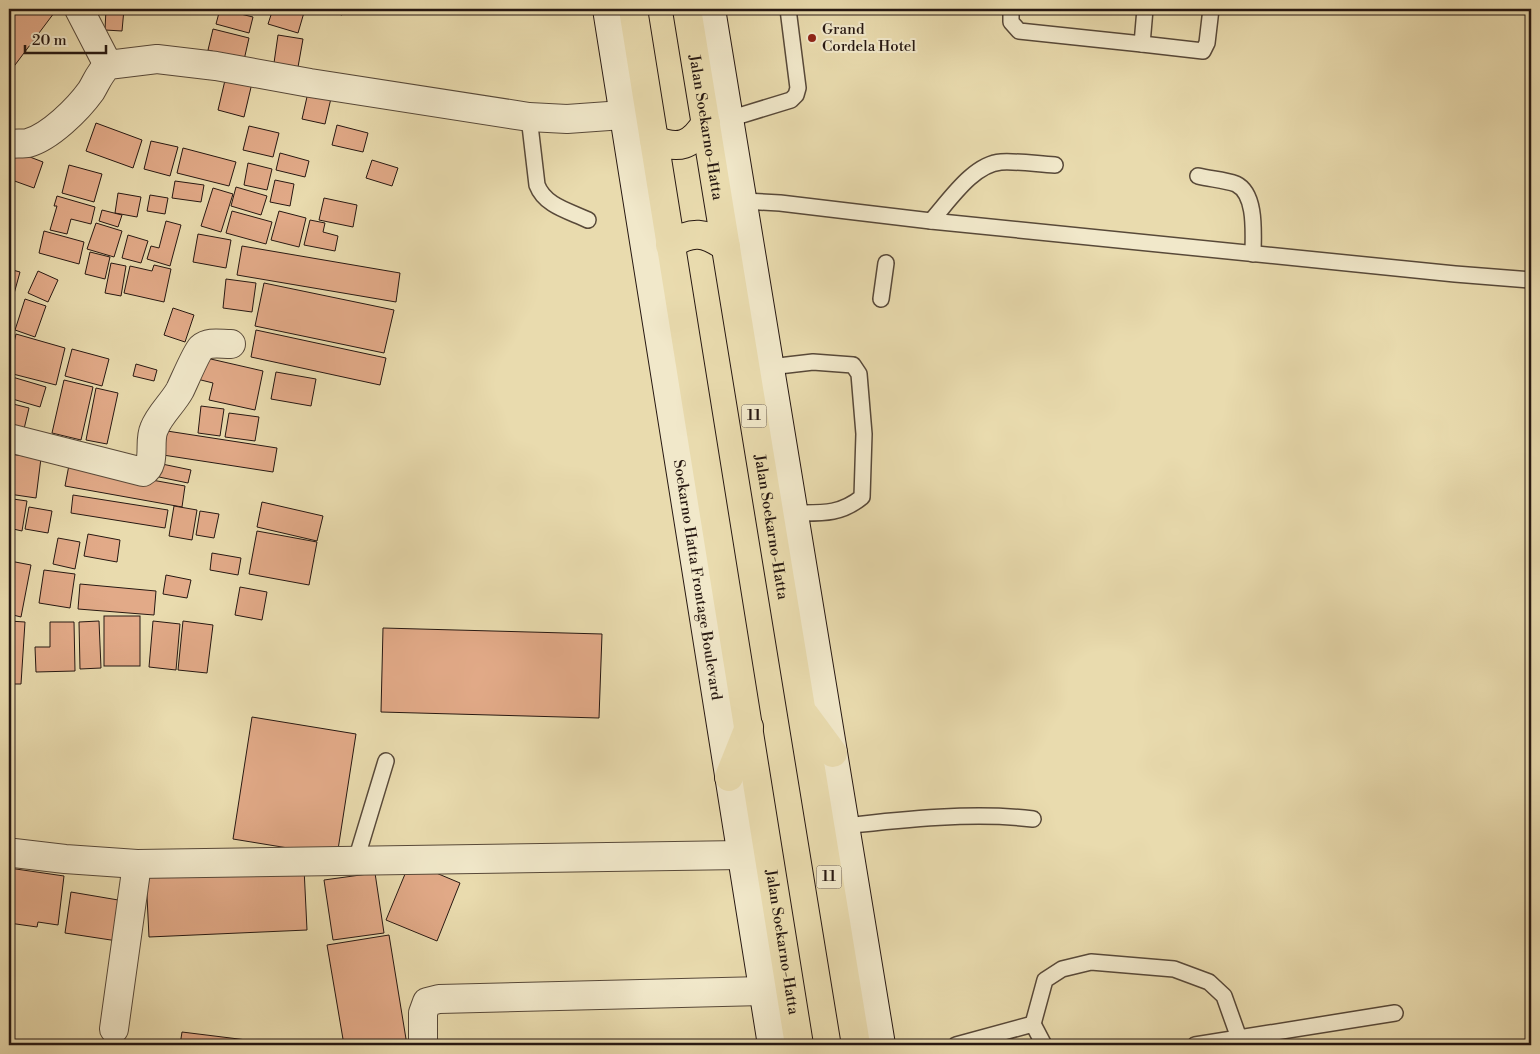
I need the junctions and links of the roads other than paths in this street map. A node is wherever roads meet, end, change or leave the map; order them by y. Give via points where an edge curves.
1 (79, 9) edge
2 (607, 9) edge
3 (633, 9) edge
4 (687, 9) edge
5 (711, 9) edge
6 (788, 9) edge
7 (1011, 9) edge
8 (1145, 9) edge
9 (1211, 9) edge
10 (1142, 44) junction
11 (108, 65) junction
12 (623, 115) junction
13 (529, 118) junction
14 (718, 121) junction
15 (654, 140) junction
16 (9, 144) edge
17 (1055, 165) dead end
18 (1198, 176) dead end
19 (743, 201) junction
20 (588, 220) dead end
21 (932, 221) junction
22 (670, 244) junction
23 (726, 247) junction
24 (1253, 254) junction
25 (886, 263) dead end
26 (1531, 280) edge
27 (881, 299) dead end
28 (231, 344) dead end
29 (770, 367) junction
30 (9, 438) edge
31 (794, 513) junction
32 (802, 709) junction
33 (749, 727) junction
34 (833, 753) junction
35 (386, 760) dead end
36 (729, 777) junction
37 (1033, 819) dead end
38 (845, 826) junction
39 (14, 853) dead end
40 (741, 855) junction
41 (356, 860) junction
42 (138, 864) junction
43 (763, 992) junction
44 (1395, 1013) dead end
45 (1033, 1024) junction
46 (114, 1029) dead end
47 (1239, 1038) junction
48 (423, 1045) edge
49 (772, 1045) edge
50 (799, 1045) edge
51 (856, 1045) edge
52 (882, 1045) edge
53 (956, 1045) edge
54 (1044, 1045) edge
55 (1195, 1045) edge

1 - 11 street
2 - 12 street
3 - 15 highway, Jalan Soekarno-Hatta
4 - 14 highway, Jalan Soekarno-Hatta / 11
5 - 14 street, Jalan Soekarno-Hatta
6 - 14 lane via 798,88 796,95 791,100
7 - 10 lane via 1011,22 1019,31
8 - 10 lane
9 - 10 lane via 1203,50
11 - 13 street via 157,59 216,66
11 - 16 street via 80,105 56,128 28,143
12 - 13 street
12 - 36 street, Soekarno Hatta Frontage Boulevard
13 - 20 lane via 540,194 547,201
14 - 15 highway via 684,144 668,146
14 - 19 street
14 - 23 highway, Jalan Soekarno-Hatta / 11
15 - 22 highway, Jalan Soekarno-Hatta
17 - 21 lane via 1000,162 983,167 970,177
18 - 24 lane via 1237,185 1246,193 1252,210
19 - 21 lane
19 - 29 street
21 - 24 lane
22 - 23 highway via 683,236 698,234 713,238
22 - 33 highway, Jalan Soekarno-Hatta
23 - 32 highway, Jalan Soekarno-Hatta / 11
24 - 26 lane
25 - 27 lane
28 - 30 street via 214,343 197,352 179,392 153,430 151,461 143,472
29 - 31 street
29 - 31 lane via 813,362 844,364 853,365 859,374 864,434 862,497 832,513
31 - 34 street
32 - 34 highway
32 - 51 highway, Jalan Soekarno-Hatta / 11
33 - 36 highway
33 - 50 highway, Jalan Soekarno-Hatta
34 - 38 street
35 - 41 lane
36 - 40 street, Soekarno Hatta Frontage Boulevard
37 - 38 lane via 1002,815
38 - 52 street
39 - 42 street
40 - 41 street
40 - 43 street, Soekarno Hatta Frontage Boulevard
41 - 42 street
42 - 46 street
43 - 48 street via 439,999 427,1002 423,1013
43 - 49 street, Soekarno Hatta Frontage Boulevard
44 - 47 lane
45 - 47 lane via 1045,980 1062,969 1091,962 1174,969 1209,982 1224,996
45 - 53 lane
45 - 54 lane
47 - 55 lane

